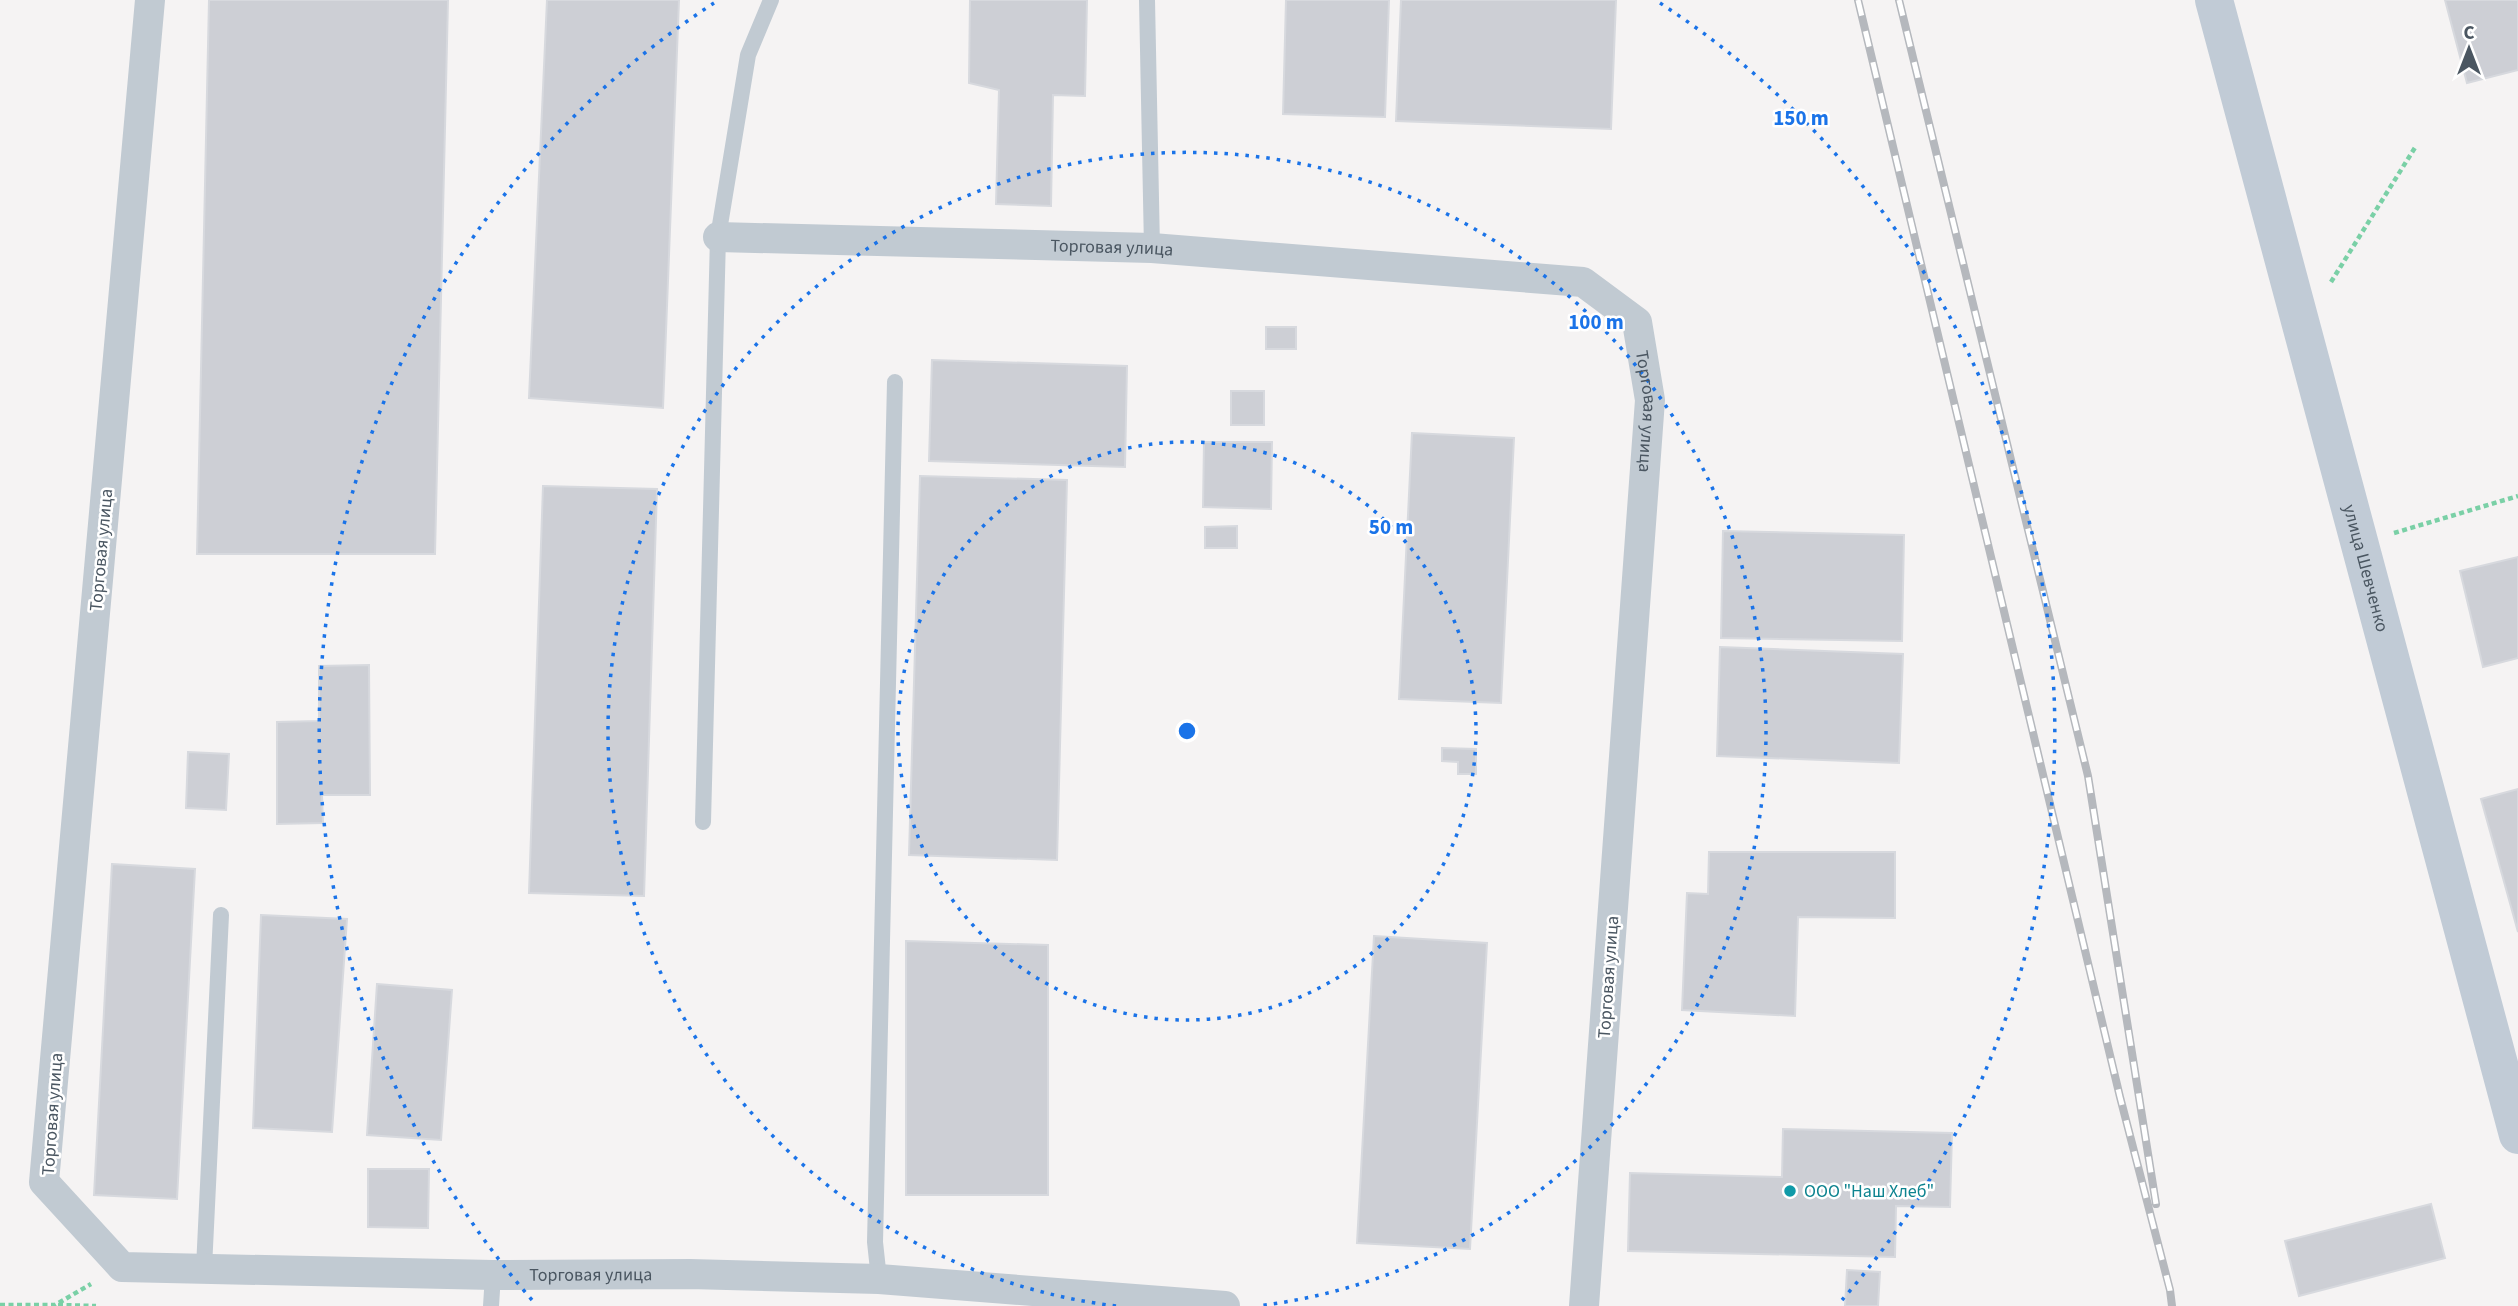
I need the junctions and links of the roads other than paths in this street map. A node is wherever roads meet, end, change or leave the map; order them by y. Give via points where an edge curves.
1 (150, 0) edge
2 (771, 0) edge
3 (1147, 0) edge
4 (2214, 0) edge
5 (718, 237) junction
6 (1152, 248) junction
7 (895, 382) dead end
8 (703, 822) dead end
9 (220, 915) dead end
10 (2516, 1116) edge
11 (204, 1268) junction
12 (493, 1275) junction
13 (879, 1279) junction
14 (491, 1306) edge
15 (1225, 1306) edge
16 (1584, 1306) edge

1 - 11 street, Торговая улица via 44,1182 122,1267
2 - 5 lane via 748,55
3 - 6 lane
4 - 10 street, улица Шевченко
5 - 6 street, Торговая улица
5 - 8 lane
6 - 16 street, Торговая улица via 1583,282 1637,322 1650,400
7 - 13 lane via 875,1242
9 - 11 lane
11 - 12 street, Торговая улица
12 - 13 street, Торговая улица
12 - 14 lane
13 - 15 street, Торговая улица

